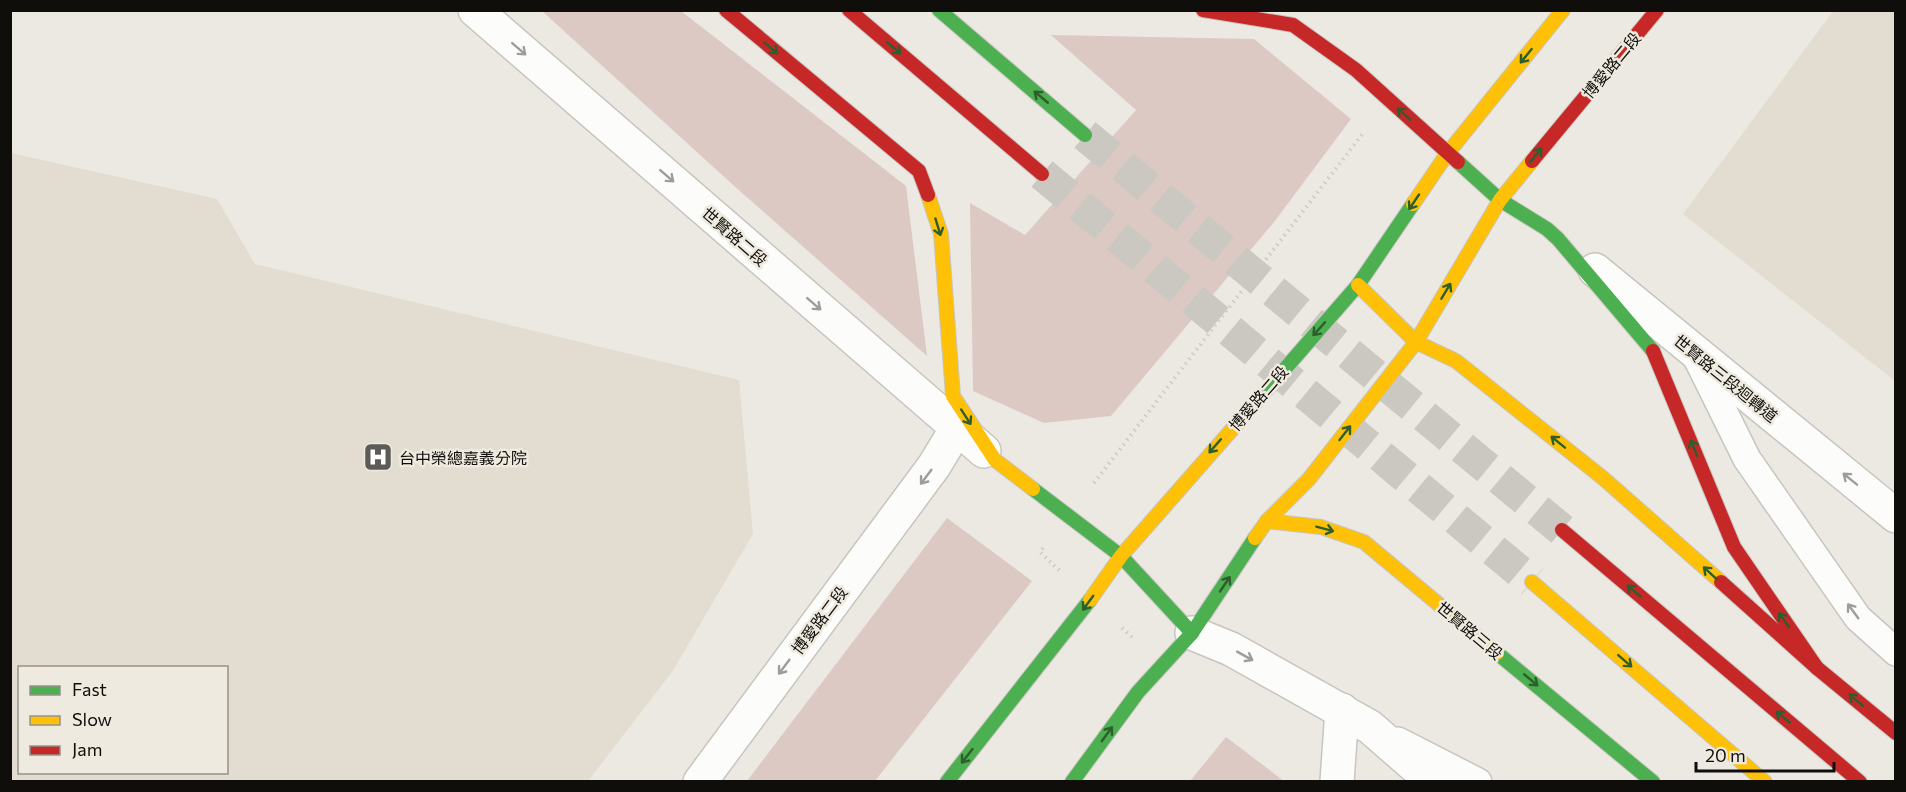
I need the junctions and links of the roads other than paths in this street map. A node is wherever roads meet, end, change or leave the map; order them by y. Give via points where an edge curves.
1 (475, 10) edge
2 (726, 10) edge
3 (849, 10) edge
4 (939, 10) edge
5 (1203, 10) edge
6 (1563, 10) edge
7 (1657, 10) edge
8 (1284, 18) edge
9 (1085, 135) tunnel mouth
10 (1447, 154) junction
11 (1042, 174) tunnel mouth
12 (1500, 200) junction
13 (1558, 239) junction
14 (1358, 285) junction
15 (1416, 342) junction
16 (1694, 352) junction
17 (957, 428) junction
18 (995, 460) junction
19 (1896, 516) edge
20 (1267, 521) junction
21 (1562, 530) tunnel mouth
22 (1121, 556) junction
23 (1532, 582) tunnel mouth
24 (1192, 633) junction
25 (1896, 652) edge
26 (1817, 668) junction
27 (1342, 710) junction
28 (1370, 727) junction
29 (1896, 733) edge
30 (700, 782) edge
31 (947, 782) edge
32 (1072, 782) edge
33 (1337, 782) edge
34 (1433, 782) edge
35 (1478, 782) edge
36 (1653, 782) edge
37 (1765, 782) edge
38 (1860, 782) edge

1 -> 17 street, 世賢路二段
2 -> 18 main road via 919,171 941,234 953,396
3 -> 11 main road
9 -> 4 main road
5 - 8 main road
6 -> 10 main road, 博愛路二段
12 -> 7 main road, 博愛路二段
10 -> 8 main road via 1356,70
10 - 12 main road
10 -> 14 main road, 博愛路二段
12 - 13 main road
15 -> 12 main road, 博愛路二段
13 - 16 street, 世賢路三段迴轉道
26 -> 13 main road via 1734,547 1656,354
14 - 15 main road
14 -> 22 main road, 博愛路二段
20 -> 15 main road, 博愛路二段 via 1310,479
26 -> 15 main road via 1603,478 1456,361
19 -> 16 street, 世賢路三段迴轉道
25 -> 16 lane via 1858,618 1747,459
17 - 18 street, 世賢路二段
17 -> 30 street, 博愛路二段 via 934,466
18 - 22 main road
24 -> 20 main road, 博愛路二段
20 -> 36 main road, 世賢路三段 via 1321,527 1364,542
38 -> 21 main road
22 - 24 main road
22 -> 31 main road, 博愛路二段
23 -> 37 main road
24 -> 27 street via 1231,649
32 -> 24 main road, 博愛路二段 via 1138,692
29 -> 26 main road
27 - 28 street
27 - 33 street
28 - 34 street
28 - 35 lane

